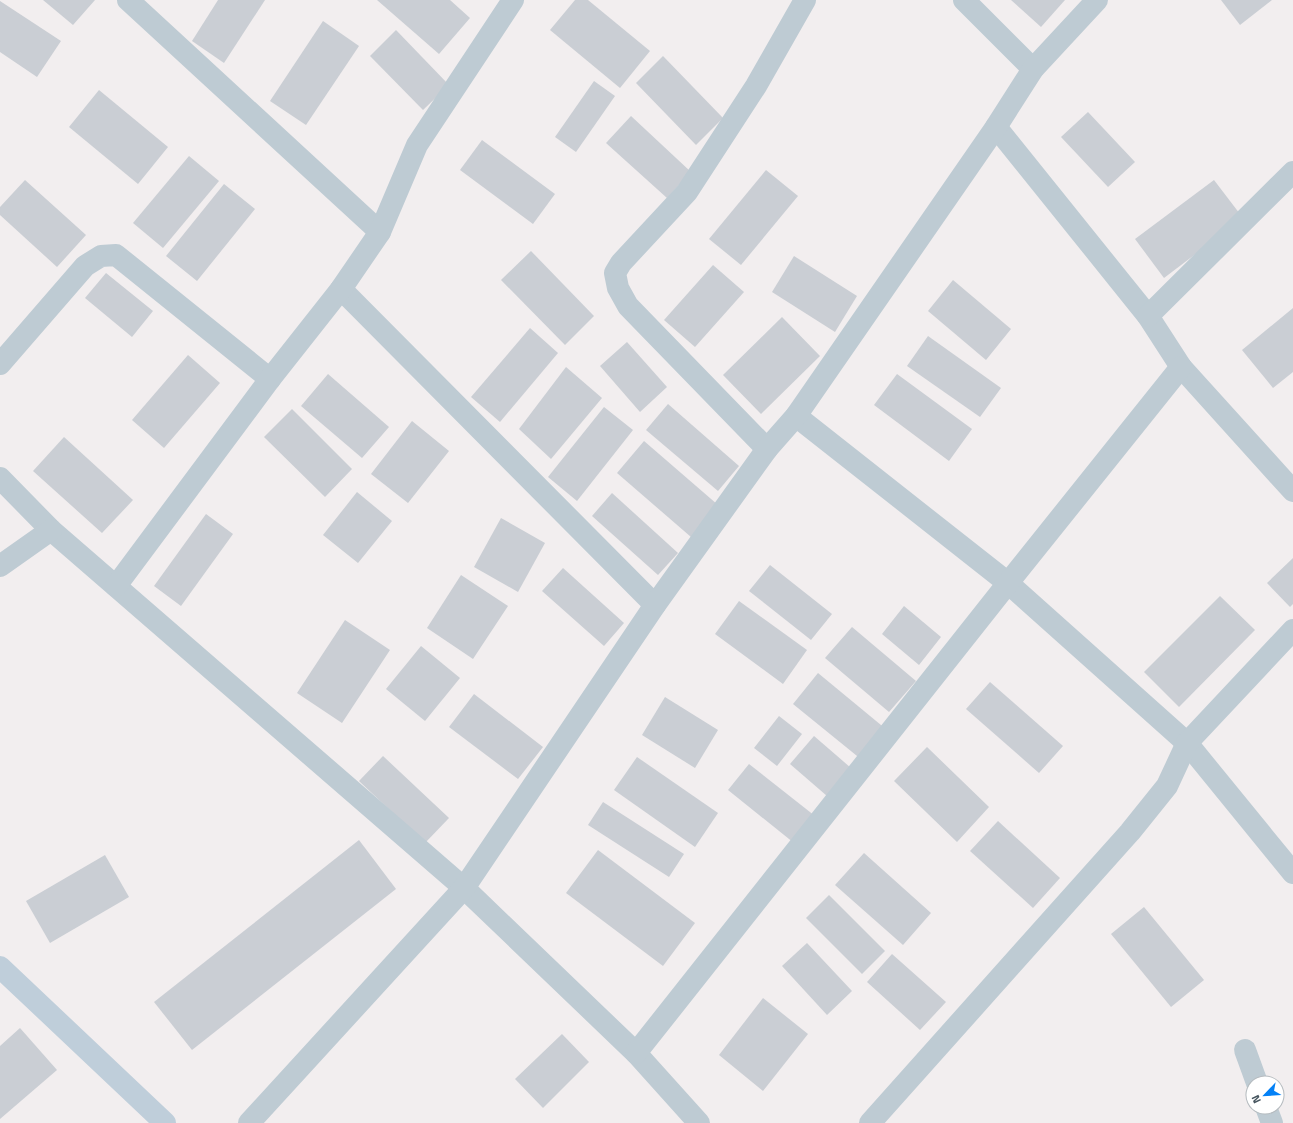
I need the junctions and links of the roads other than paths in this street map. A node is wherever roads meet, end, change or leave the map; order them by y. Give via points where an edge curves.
1 (128, 0) edge
2 (513, 0) edge
3 (805, 0) edge
4 (964, 0) edge
5 (1097, 0) edge
6 (1033, 69) junction
7 (996, 127) junction
8 (1293, 172) edge
9 (380, 232) junction
10 (341, 289) junction
11 (1148, 316) junction
12 (0, 364) edge
13 (1181, 367) junction
14 (270, 379) junction
15 (796, 416) junction
16 (767, 449) junction
17 (0, 478) edge
18 (1293, 491) edge
19 (51, 530) junction
20 (0, 566) edge
21 (1008, 582) junction
22 (116, 586) junction
23 (655, 605) junction
24 (1293, 630) edge
25 (1187, 743) junction
26 (1293, 873) edge
27 (464, 888) junction
28 (0, 967) edge
29 (1245, 1050) dead end
30 (636, 1053) junction
31 (1254, 1075) edge
32 (165, 1123) edge
33 (249, 1123) edge
34 (699, 1123) edge
35 (870, 1123) edge

1 - 9 street
2 - 9 street via 417,145
3 - 16 street via 756,86 687,192 615,273 618,288 628,306
4 - 6 street
5 - 6 street
6 - 7 street
7 - 11 street
7 - 15 street
8 - 11 street
9 - 10 street
10 - 14 street
10 - 23 street
11 - 13 street
12 - 14 street via 85,266 101,256 116,255
13 - 18 street
13 - 21 street
14 - 22 street
15 - 16 street
15 - 21 street
16 - 23 street
17 - 19 street
19 - 20 street
19 - 22 street
21 - 25 street
21 - 30 street
22 - 27 street
23 - 27 street
24 - 25 street
25 - 26 street
25 - 35 street via 1168,786 1130,832
27 - 30 street
27 - 33 street
28 - 32 street
29 - 31 street
30 - 34 street

